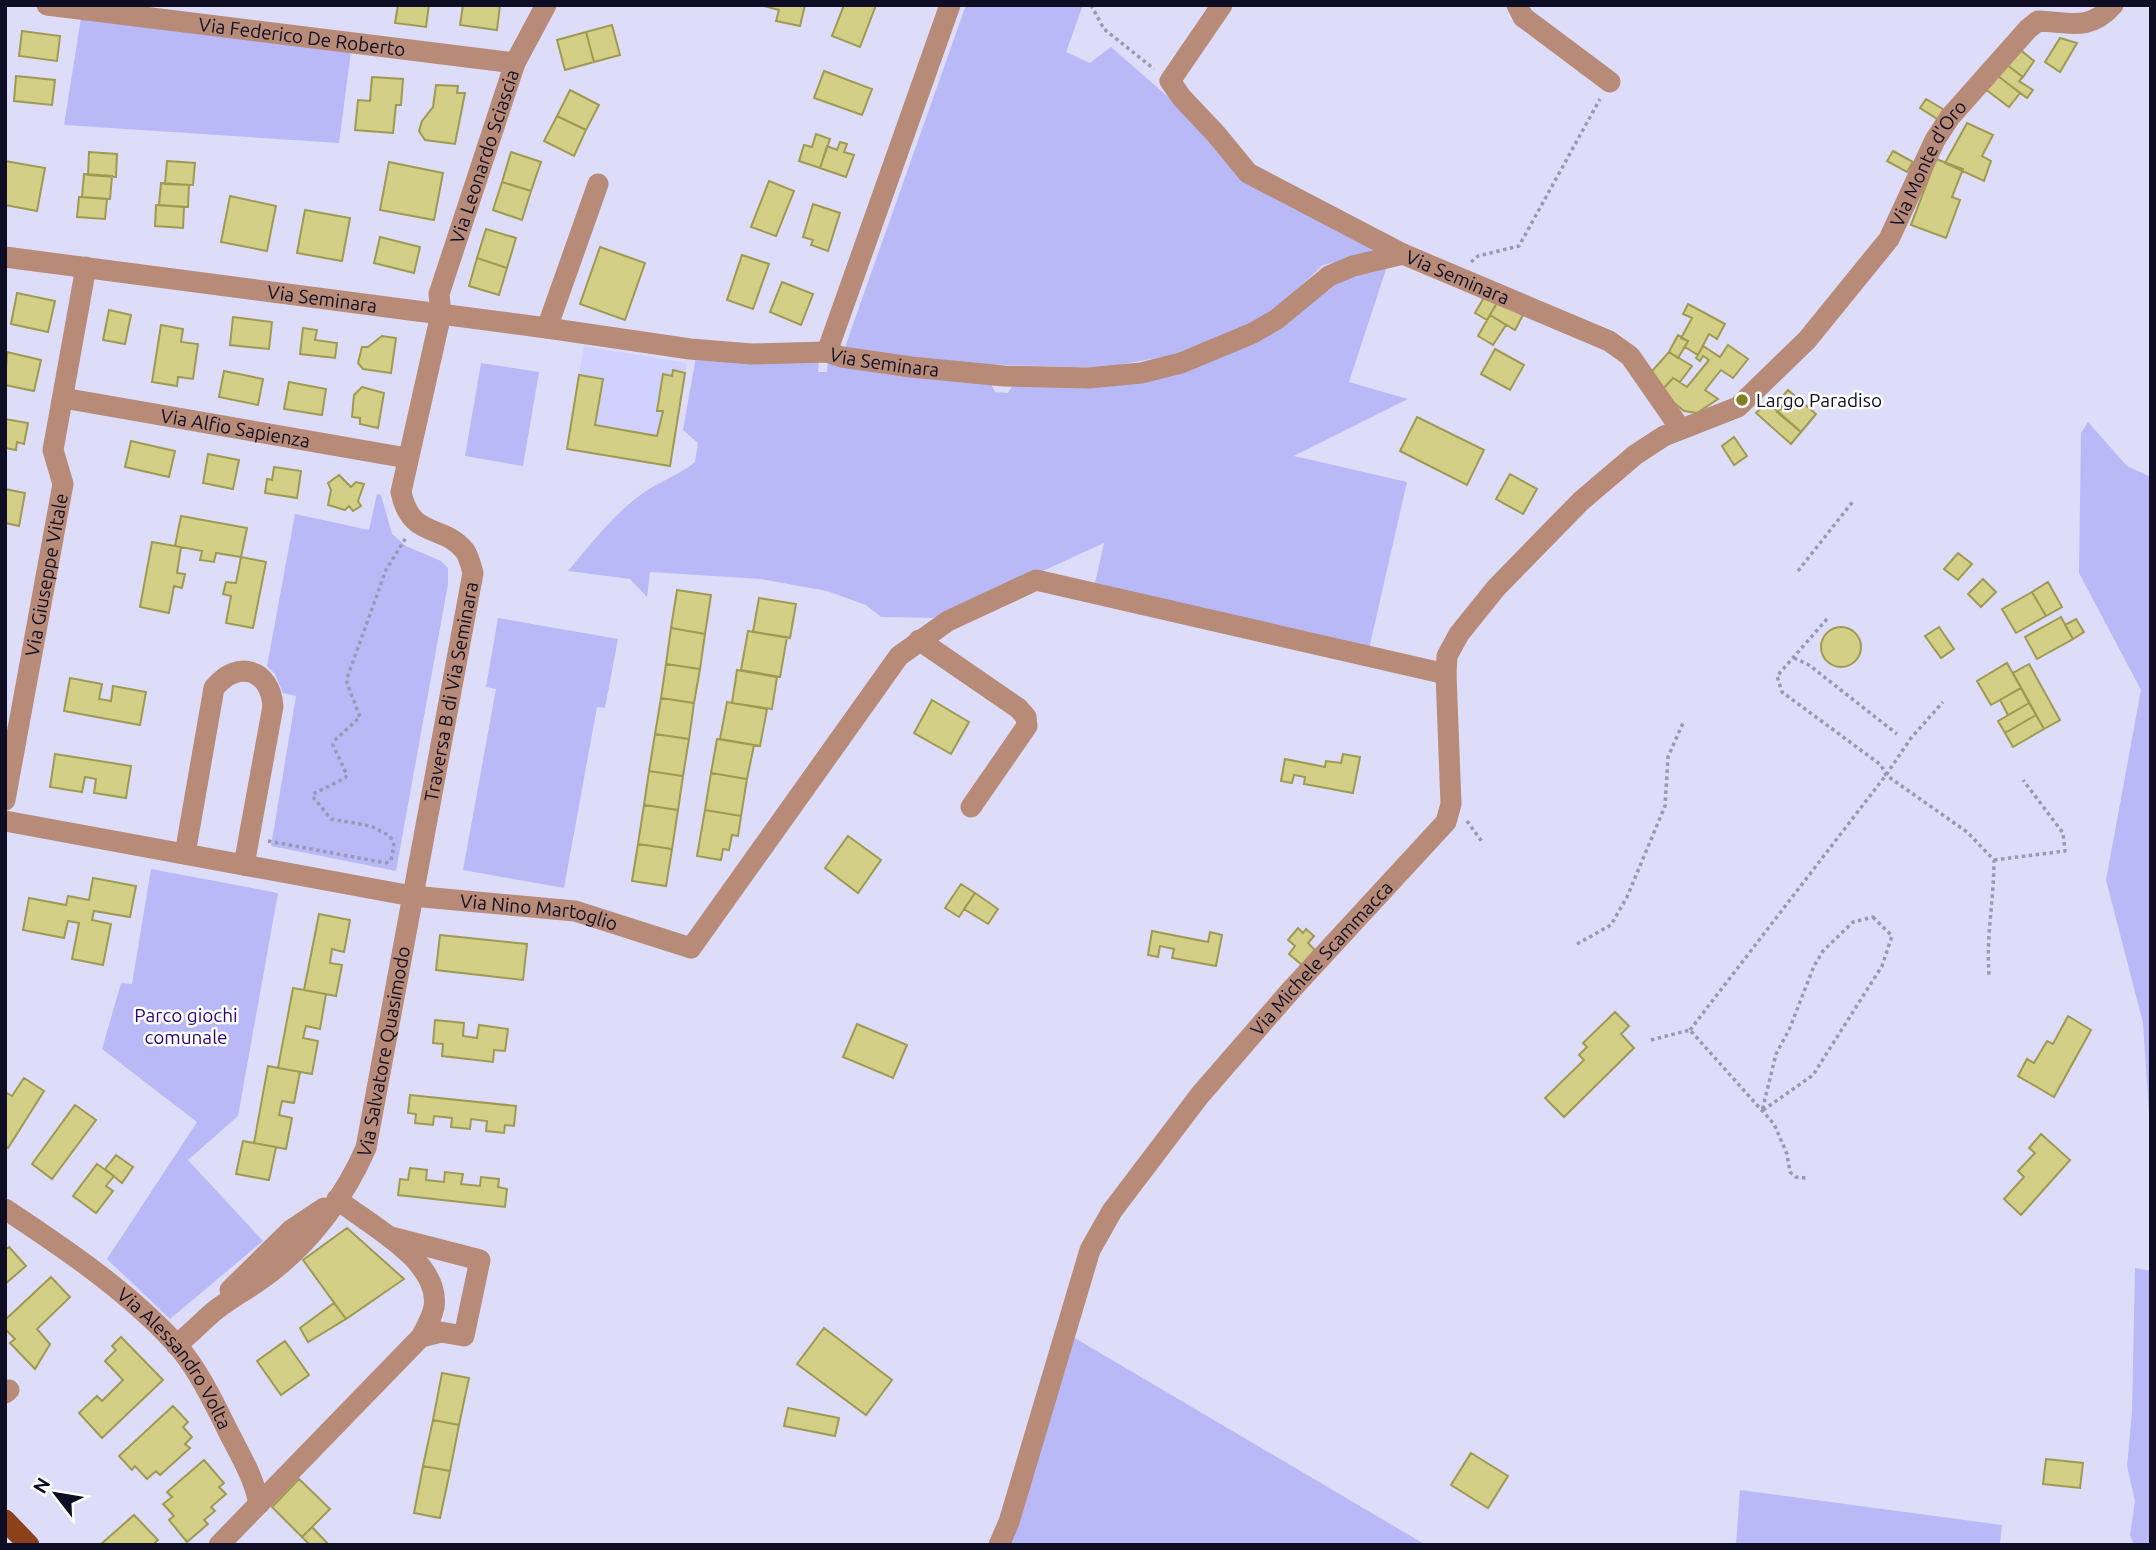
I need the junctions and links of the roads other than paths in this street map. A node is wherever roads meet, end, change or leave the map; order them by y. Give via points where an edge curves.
1 (47, 5) edge
2 (546, 5) edge
3 (950, 5) edge
4 (1222, 5) edge
5 (1517, 5) edge
6 (2113, 5) edge
7 (2041, 13) edge
8 (515, 63) junction
9 (1610, 82) road end
10 (598, 184) dead end
11 (1403, 254) junction
12 (5, 257) edge
13 (86, 267) junction
14 (441, 314) junction
15 (547, 328) junction
16 (827, 352) junction
17 (63, 398) junction
18 (1680, 428) junction
19 (407, 458) junction
20 (919, 640) junction
21 (1446, 674) junction
22 (5, 800) edge
23 (971, 807) dead end
24 (5, 821) edge
25 (185, 854) junction
26 (244, 865) junction
27 (412, 896) junction
28 (337, 1199) junction
29 (5, 1209) edge
30 (391, 1237) junction
31 (421, 1337) junction
32 (176, 1345) junction
33 (259, 1504) junction
34 (5, 1520) edge
35 (29, 1545) edge
36 (219, 1545) edge
37 (999, 1545) edge

1 - 8 street, Via Federico De Roberto
2 - 8 street, Via Leonardo Sciascia
3 - 16 street
4 - 11 street via 1176,90 1248,173
5 - 9 street via 1523,17
6 - 7 street, Via Monte d'Oro via 2089,23 2073,25
7 - 18 street, Via Monte d'Oro via 1950,117 1889,239 1807,340 1738,407
8 - 14 street, Via Leonardo Sciascia via 439,293
10 - 15 street
11 - 16 street, Via Seminara via 1329,276 1277,319 1252,333 1181,363 1141,373 1088,378 1004,376 911,367
11 - 18 street, Via Seminara via 1609,341 1630,356
12 - 13 street, Via Seminara
13 - 14 street, Via Seminara
13 - 17 street, Via Giuseppe Vitale
14 - 15 street, Via Seminara
14 - 19 street, Traversa B di Via Seminara
15 - 16 street, Via Seminara via 715,351
17 - 19 street, Via Alfio Sapienza
17 - 22 street, Via Giuseppe Vitale via 54,450 62,484
18 - 21 street, Via Michele Scammacca via 1635,455 1580,501 1459,634 1447,656
19 - 27 street, Traversa B di Via Seminara via 401,492 404,506 422,527 456,542 473,573
20 - 21 street via 948,621 1036,580
20 - 23 street via 1027,717 1027,726
20 - 27 street, Via Nino Martoglio via 898,656 691,948 575,911
21 - 37 street, Via Michele Scammacca via 1451,804 1446,822 1200,1095 1099,1231
24 - 25 street, Via Nino Martoglio
25 - 26 street, Via Nino Martoglio
25 - 26 street via 214,688 232,671 255,673 272,692 273,706
26 - 27 street, Via Nino Martoglio
27 - 28 street, Via Salvatore Quasimodo via 366,1148
28 - 30 street
28 - 32 street, Via Salvatore Quasimodo via 301,1247
29 - 32 street, Via Alessandro Volta via 97,1273
30 - 31 street via 433,1288 434,1306
30 - 31 street via 481,1260 464,1336 441,1332
31 - 33 street
32 - 33 street, Via Alessandro Volta via 197,1373 256,1484
33 - 36 street
34 - 35 main road

